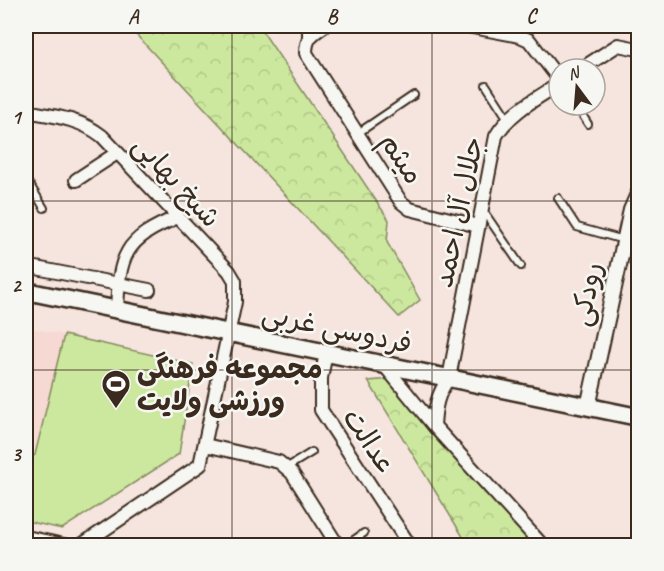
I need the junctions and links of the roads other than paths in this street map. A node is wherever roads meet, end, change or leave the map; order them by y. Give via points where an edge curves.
1 (306, 26) edge
2 (324, 26) edge
3 (467, 26) edge
4 (306, 44) junction
5 (639, 49) edge
6 (600, 57) edge
7 (547, 65) edge
8 (486, 85) dead end
9 (547, 90) edge
10 (414, 95) dead end
11 (26, 111) edge
12 (584, 117) edge
13 (508, 119) junction
14 (588, 124) dead end
15 (357, 133) junction
16 (117, 153) junction
17 (76, 180) dead end
18 (26, 184) edge
19 (639, 194) edge
20 (558, 198) dead end
21 (44, 208) dead end
22 (482, 208) junction
23 (178, 217) junction
24 (478, 226) junction
25 (624, 240) junction
26 (26, 266) edge
27 (521, 266) dead end
28 (118, 283) junction
29 (149, 290) dead end
30 (26, 291) edge
31 (117, 311) junction
32 (229, 334) junction
33 (326, 353) junction
34 (384, 365) junction
35 (448, 378) junction
36 (588, 407) junction
37 (639, 417) edge
38 (435, 426) junction
39 (205, 445) junction
40 (312, 452) dead end
41 (286, 468) junction
42 (364, 534) dead end
43 (26, 537) edge
44 (69, 546) edge
45 (80, 546) edge
46 (338, 546) edge
47 (345, 546) edge
48 (410, 546) edge
49 (543, 546) edge

1 - 4 lane
2 - 4 street via 310,35
3 - 7 street via 529,40
4 - 15 street, میثم via 306,54
5 - 6 street via 618,45
8 - 13 lane
9 - 13 street, جلال آل احمد
10 - 15 lane, میثم
11 - 16 street, شیخ بهایی via 69,118 89,126
12 - 14 lane
13 - 22 street, جلال آل احمد via 496,136
15 - 24 street, میثم via 401,202 417,211
16 - 17 street
16 - 23 street, شیخ بهایی
18 - 21 lane via 30,184
19 - 25 street, رودکی
20 - 25 lane via 577,227
22 - 24 street, جلال آل احمد
22 - 27 lane
23 - 28 street via 154,226 131,244
23 - 32 street, شیخ بهایی via 235,281
24 - 35 street, جلال آل احمد
25 - 36 street, رودکی
26 - 28 street
28 - 29 street
28 - 31 street
30 - 31 main road, فردوسی غربی
31 - 32 main road, فردوسی غربی
32 - 33 main road, فردوسی غربی
32 - 39 street, شیخ بهایی
33 - 34 main road, فردوسی غربی
33 - 48 street, عدالت via 321,410
34 - 35 main road, فردوسی غربی
34 - 38 street
35 - 36 main road, فردوسی غربی
35 - 38 street, جلال آل احمد via 435,408
36 - 37 main road, فردوسی غربی
38 - 49 street
39 - 41 street via 279,462
39 - 45 street, شیخ بهایی via 200,465
40 - 41 lane
41 - 46 street
42 - 47 lane
43 - 44 street

